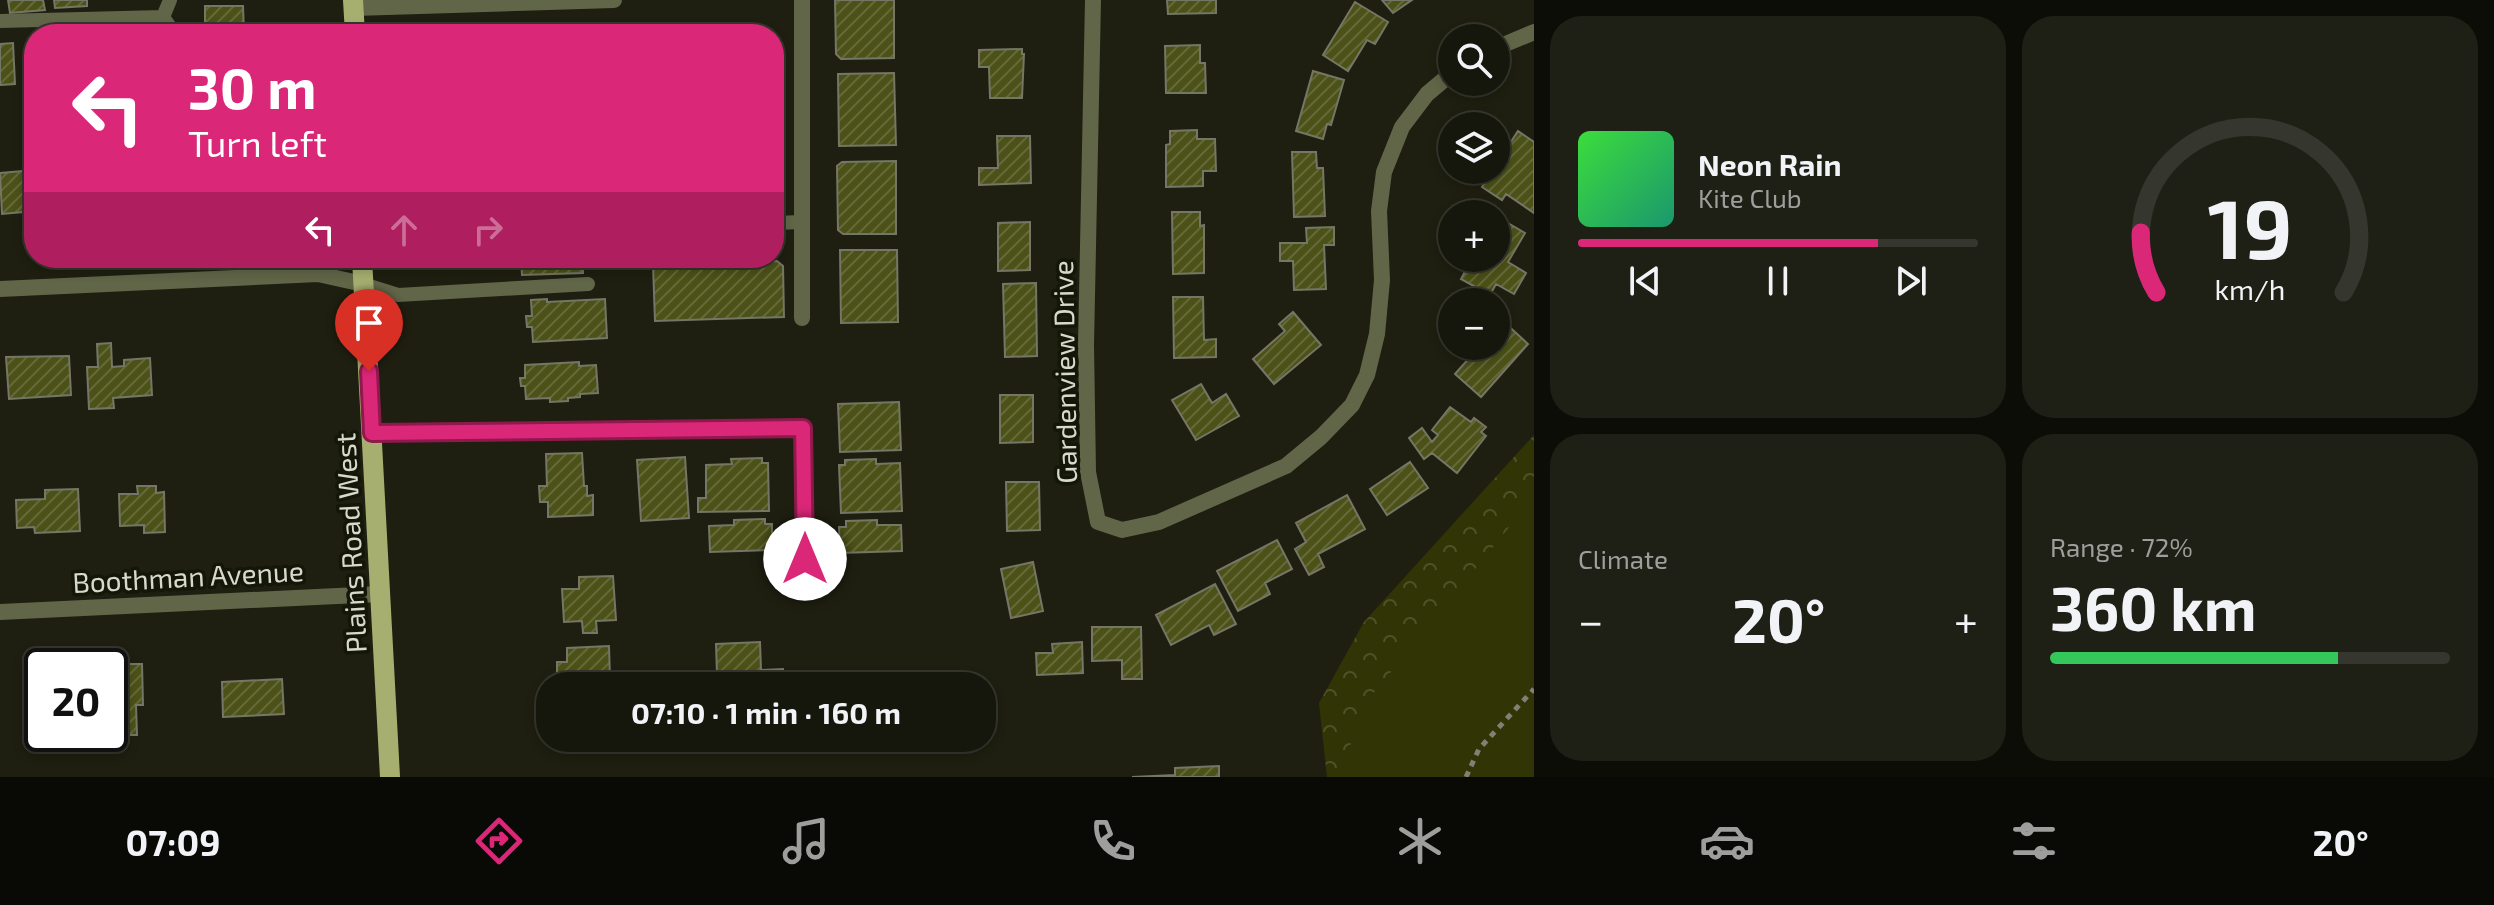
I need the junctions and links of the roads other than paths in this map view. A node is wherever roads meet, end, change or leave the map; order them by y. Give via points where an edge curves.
1 (170, 0) edge
2 (614, 0) edge
3 (802, 0) edge
4 (1093, 0) edge
5 (354, 4) edge
6 (163, 17) junction
7 (0, 21) edge
8 (168, 24) edge
9 (355, 24) edge
10 (1534, 32) edge
11 (1510, 42) edge
12 (1438, 85) edge
13 (802, 222) junction
14 (784, 223) edge
15 (362, 268) edge
16 (363, 284) junction
17 (588, 284) dead end
18 (0, 289) edge
19 (802, 318) dead end
20 (372, 433) junction
21 (805, 559) dead end
22 (379, 594) junction
23 (0, 612) edge
24 (390, 777) edge

1 - 6 lane
2 - 5 street
3 - 13 street
4 - 12 street, Gardenview Drive via 1088,472 1098,522 1122,530 1159,522 1286,466 1352,405 1367,375 1377,334 1384,172 1402,127
5 - 9 main road
6 - 7 lane
6 - 8 lane
10 - 11 street
13 - 14 lane
13 - 19 street
15 - 16 main road, Plains Road West
16 - 17 lane via 398,295
16 - 18 street via 318,274
16 - 20 main road, Plains Road West
20 - 21 lane via 803,428
20 - 22 main road, Plains Road West
22 - 23 street, Boothman Avenue
22 - 24 main road, Plains Road West

